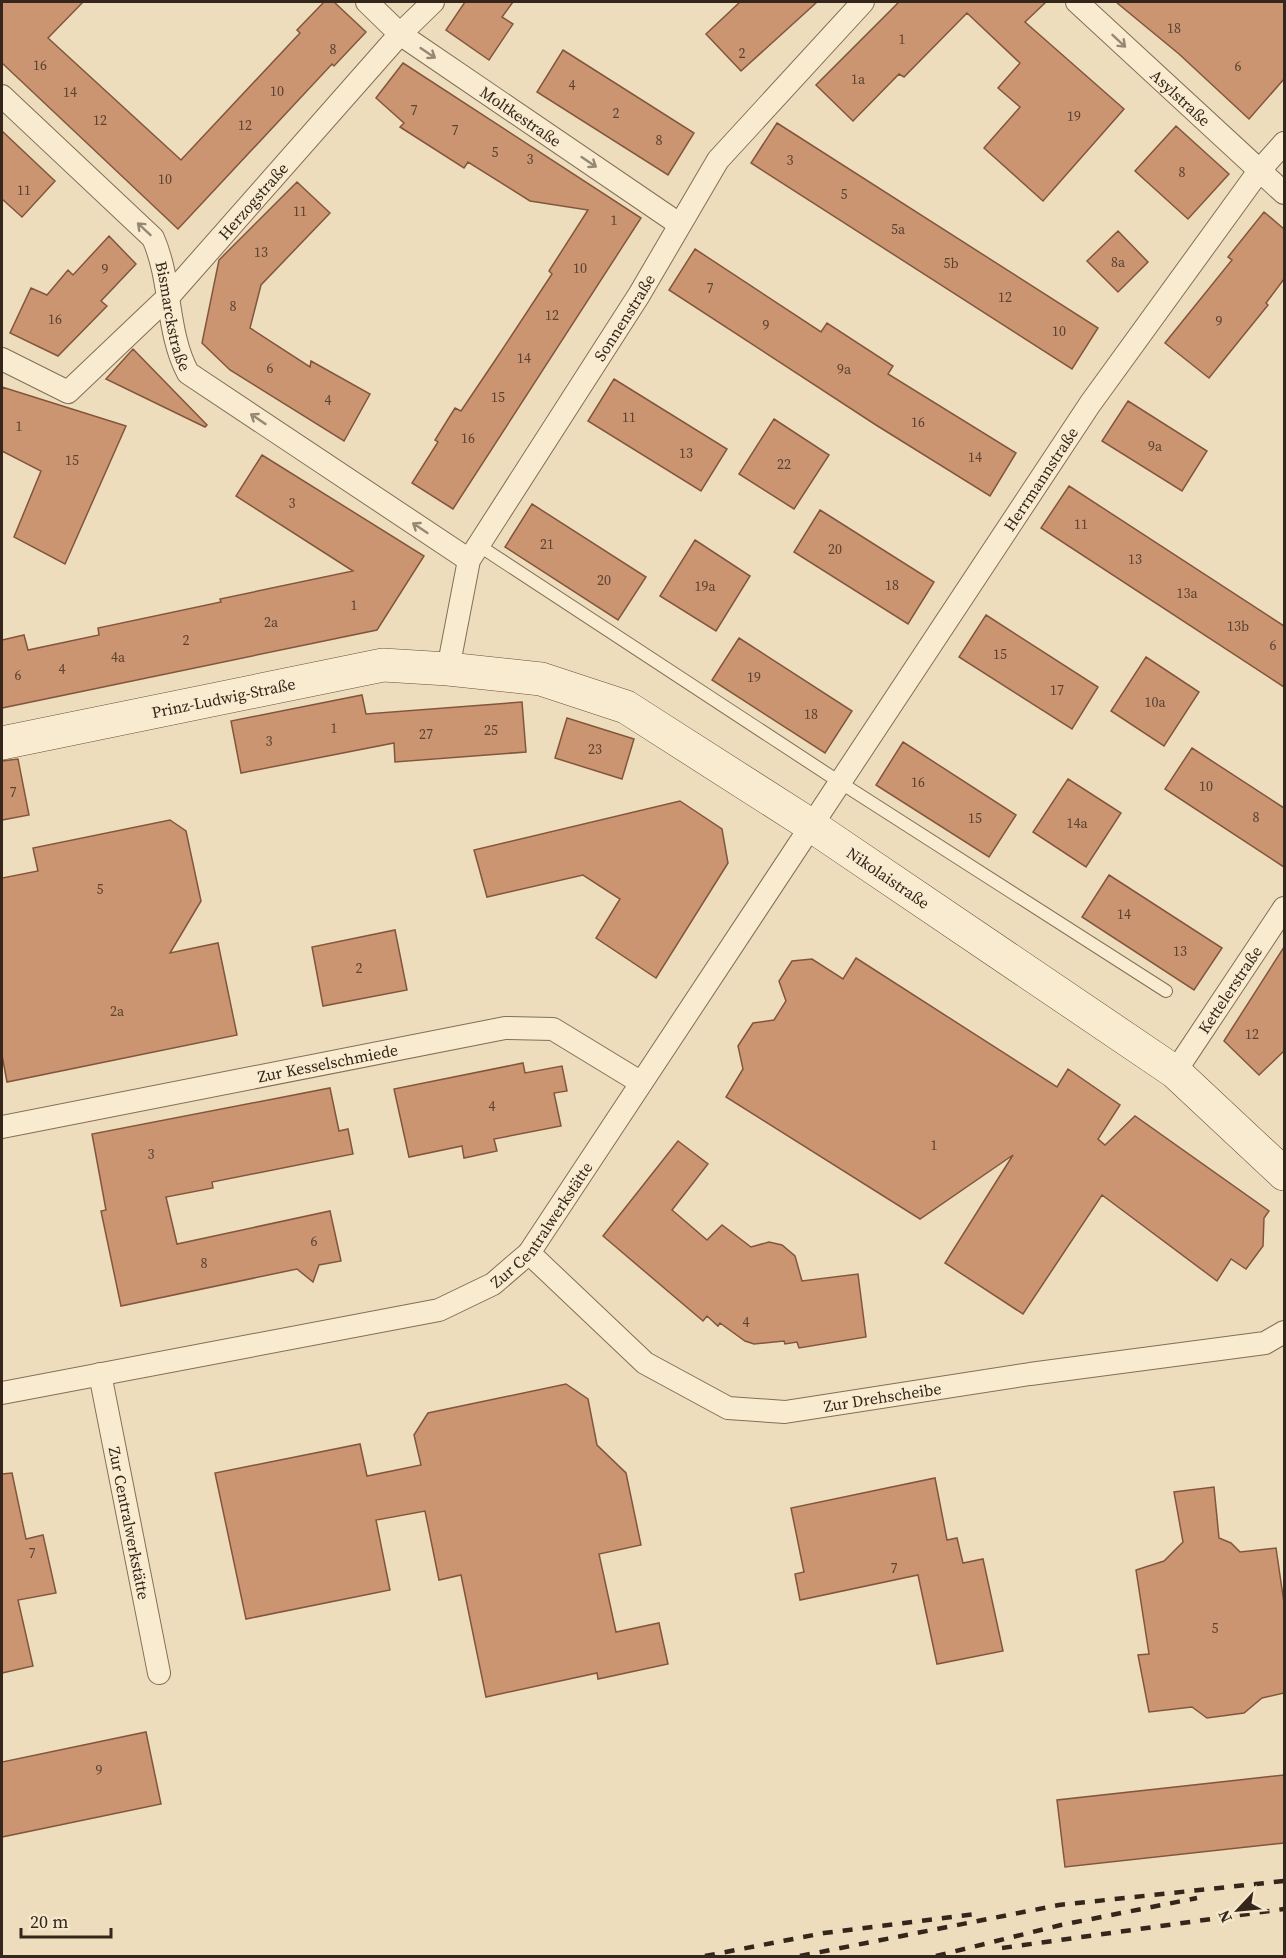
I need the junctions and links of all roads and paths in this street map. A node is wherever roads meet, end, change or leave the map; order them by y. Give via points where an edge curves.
1 (367, 2) edge
2 (433, 2) edge
3 (863, 2) edge
4 (1077, 2) edge
5 (400, 34) junction
6 (2, 96) edge
7 (1284, 143) edge
8 (1259, 171) junction
9 (1284, 193) edge
10 (679, 224) junction
11 (170, 296) junction
12 (2, 359) edge
13 (474, 553) junction
14 (448, 669) junction
15 (2, 742) edge
16 (841, 783) junction
17 (812, 826) junction
18 (1284, 908) edge
19 (1167, 991) dead end
20 (1175, 1072) junction
21 (640, 1082) junction
22 (2, 1127) edge
23 (1284, 1174) edge
24 (530, 1253) junction
25 (1284, 1332) edge
26 (100, 1374) junction
27 (2, 1393) edge
28 (159, 1673) dead end

1 - 5 street, Moltkestraße
2 - 5 street, Herzogstraße
3 - 10 street, Sonnenstraße via 718,160
4 -> 8 street, Asylstraße
5 -> 10 street, Moltkestraße
5 - 11 street, Herzogstraße
11 -> 6 street, Bismarckstraße via 163,260 153,238
7 - 8 street, Herrmannstraße
8 - 9 street, Asylstraße
8 - 16 street, Herrmannstraße via 1090,404
10 - 13 street, Sonnenstraße via 639,296
11 - 12 street, Herzogstraße via 68,392
13 -> 11 street, Bismarckstraße via 188,373 179,356
13 - 14 street, Sonnenstraße
13 - 16 lane
14 - 15 main road, Prinz-Ludwig-Straße via 384,665
14 - 17 main road, Nikolaistraße via 541,679 626,707
16 - 17 street, Herrmannstraße
16 - 19 lane
17 - 20 main road, Nikolaistraße
17 - 21 street, Zur Centralwerkstätte
18 - 20 street, Kettelerstraße
20 - 23 main road, Nikolaistraße
21 - 22 street, Zur Kesselschmiede via 553,1029 505,1028
21 - 24 street, Zur Centralwerkstätte
24 - 25 street, Zur Drehscheibe via 645,1363 728,1408 785,1412 1265,1343
24 - 26 street, Zur Centralwerkstätte via 493,1284 439,1310
26 - 27 street, Zur Centralwerkstätte
26 - 28 street, Zur Centralwerkstätte

